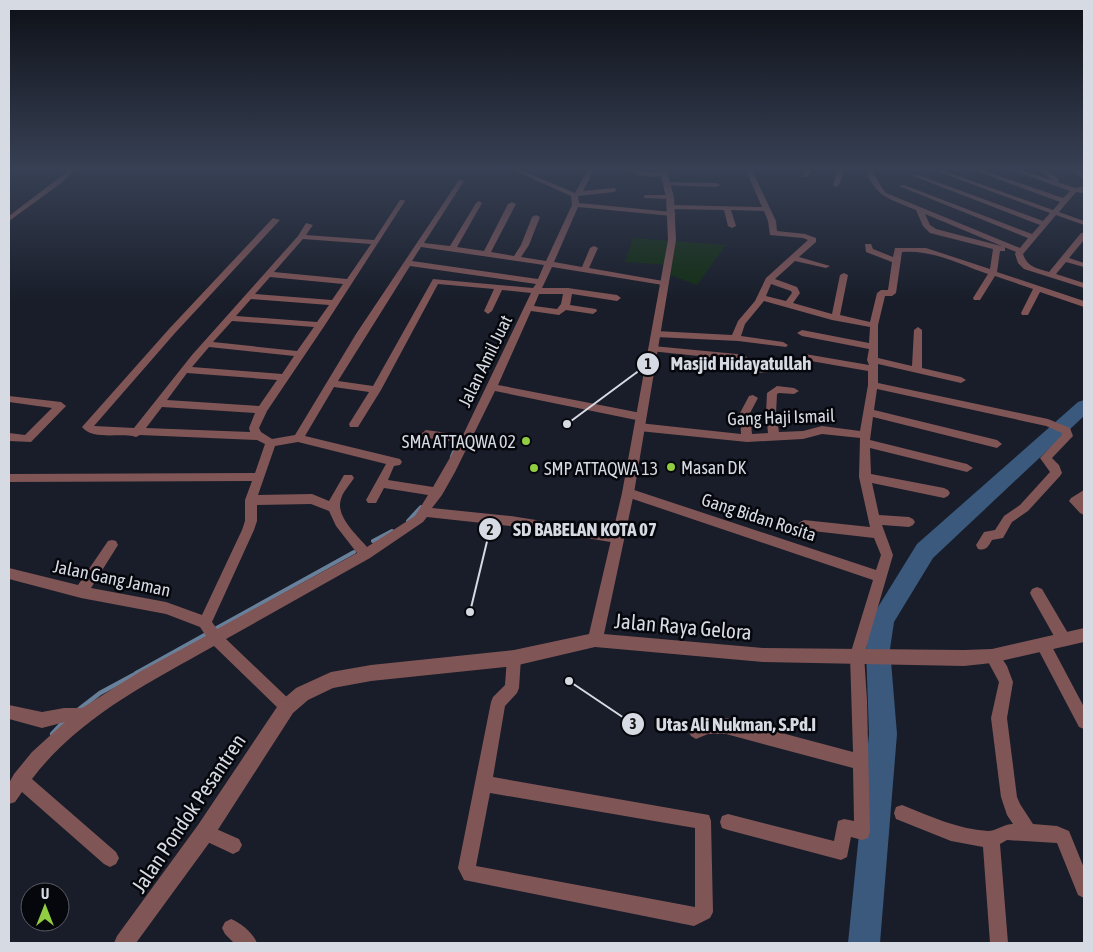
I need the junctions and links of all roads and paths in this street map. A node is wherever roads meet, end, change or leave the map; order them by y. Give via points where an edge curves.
1 (395, 212) edge
2 (441, 212) edge
3 (473, 212) edge
4 (508, 212) edge
5 (570, 212) edge
6 (672, 212) edge
7 (728, 212) edge
8 (767, 212) edge
9 (921, 212) edge
10 (927, 212) edge
11 (969, 212) edge
12 (1012, 212) edge
13 (1053, 212) edge
14 (1054, 212) edge
15 (536, 217) dead end
16 (276, 220) dead end
17 (1084, 223) edge
18 (1043, 224) junction
19 (309, 225) dead end
20 (732, 226) dead end
21 (1084, 235) edge
22 (301, 237) junction
23 (1032, 237) junction
24 (376, 242) junction
25 (421, 245) junction
26 (868, 246) dead end
27 (1080, 246) edge
28 (452, 248) junction
29 (594, 248) dead end
30 (997, 248) junction
31 (1020, 252) junction
32 (486, 254) junction
33 (516, 258) junction
34 (794, 258) junction
35 (896, 260) junction
36 (1066, 260) junction
37 (407, 263) junction
38 (547, 265) junction
39 (1084, 265) edge
40 (826, 266) dead end
41 (584, 271) junction
42 (993, 273) junction
43 (269, 274) junction
44 (844, 275) dead end
45 (1051, 275) junction
46 (769, 280) junction
47 (348, 282) junction
48 (663, 283) junction
49 (537, 286) junction
50 (1084, 286) edge
51 (499, 287) junction
52 (1038, 288) junction
53 (568, 291) junction
54 (249, 296) junction
55 (761, 297) junction
56 (617, 298) dead end
57 (977, 298) dead end
58 (334, 303) junction
59 (788, 304) junction
60 (1084, 304) edge
61 (564, 306) junction
62 (529, 308) junction
63 (488, 311) dead end
64 (592, 311) dead end
65 (1025, 313) dead end
66 (229, 318) junction
67 (836, 318) junction
68 (321, 325) junction
69 (874, 325) junction
70 (918, 330) dead end
71 (802, 333) dead end
72 (656, 334) junction
73 (739, 338) junction
74 (207, 344) junction
75 (783, 344) dead end
76 (873, 346) junction
77 (653, 349) junction
78 (301, 354) junction
79 (805, 357) dead end
80 (872, 365) junction
81 (185, 370) junction
82 (768, 370) dead end
83 (917, 371) junction
84 (284, 377) junction
85 (961, 380) dead end
86 (330, 383) junction
87 (873, 385) junction
88 (492, 387) junction
89 (376, 390) junction
90 (794, 391) dead end
91 (753, 398) dead end
92 (9, 399) edge
93 (158, 403) junction
94 (262, 410) junction
95 (868, 412) junction
96 (640, 422) junction
97 (354, 424) dead end
98 (136, 433) junction
99 (426, 434) dead end
100 (260, 436) junction
101 (9, 437) edge
102 (774, 437) junction
103 (298, 438) junction
104 (747, 438) junction
105 (466, 439) junction
106 (865, 439) junction
107 (272, 443) junction
108 (997, 444) dead end
109 (967, 468) dead end
110 (259, 476) junction
111 (865, 477) junction
112 (9, 478) edge
113 (348, 478) dead end
114 (381, 483) junction
115 (436, 491) junction
116 (628, 493) junction
117 (944, 493) dead end
118 (1084, 495) edge
119 (251, 500) junction
120 (372, 500) dead end
121 (335, 508) junction
122 (1084, 510) edge
123 (424, 512) junction
124 (874, 519) junction
125 (909, 522) dead end
126 (804, 525) dead end
127 (878, 533) junction
128 (617, 538) junction
129 (112, 545) dead end
130 (982, 545) dead end
131 (366, 554) junction
132 (9, 572) edge
133 (880, 576) junction
134 (81, 592) junction
135 (1037, 593) dead end
136 (210, 631) junction
137 (1084, 635) edge
138 (594, 640) junction
139 (1064, 640) junction
140 (1044, 646) junction
141 (862, 655) junction
142 (992, 656) junction
143 (514, 658) junction
144 (286, 707) junction
145 (9, 712) edge
146 (84, 715) junction
147 (1084, 722) edge
148 (696, 731) dead end
149 (861, 762) junction
150 (20, 780) junction
151 (484, 784) junction
152 (9, 796) edge
153 (902, 813) dead end
154 (728, 822) dead end
155 (205, 832) junction
156 (1029, 832) junction
157 (991, 840) junction
158 (233, 845) dead end
159 (110, 858) dead end
160 (1080, 868) edge
161 (1084, 889) edge
162 (231, 928) dead end
163 (124, 943) edge
164 (248, 943) edge
165 (999, 943) edge

1 - 24 street
2 - 25 street
3 - 28 street
4 - 32 street
5 - 38 street, Jalan Amil Juat
6 - 48 street via 672,240
7 - 20 street
8 - 34 street via 773,233 805,236 813,240
9 - 30 street via 933,231
10 - 31 street
11 - 23 street
12 - 18 street
13 - 18 street
14 - 17 street
15 - 33 street
16 - 98 street via 87,427
18 - 23 street
19 - 22 street
21 - 27 street
22 - 24 street
22 - 43 street
23 - 31 street
24 - 47 street
25 - 28 street
25 - 37 street
26 - 35 street via 869,250
27 - 36 street
28 - 32 street
29 - 41 street
30 - 31 street
30 - 42 street
31 - 45 street via 1024,265
32 - 33 street
33 - 38 street
34 - 40 street
34 - 46 street
35 - 42 street via 899,250 922,249
35 - 69 street via 892,293 881,293
36 - 39 street
36 - 45 street
37 - 49 street
37 - 86 street
38 - 41 street
38 - 49 street, Jalan Amil Juat
41 - 48 street
42 - 52 street
42 - 57 street
43 - 47 street
43 - 54 street
44 - 67 street
45 - 50 street
46 - 55 street
46 - 59 street via 794,289 796,292
47 - 58 street
48 - 72 street
49 - 51 street
49 - 53 street
49 - 62 street, Jalan Amil Juat
51 - 63 street
51 - 89 street via 441,280 434,283
52 - 60 street
52 - 65 street
53 - 56 street
53 - 61 street
54 - 58 street
54 - 66 street
55 - 59 street
55 - 73 street via 741,323 736,336
58 - 68 street
59 - 67 street
61 - 62 street via 559,312
61 - 64 street
62 - 88 street, Jalan Amil Juat
66 - 68 street
66 - 74 street
67 - 69 street
68 - 78 street
69 - 76 street
70 - 83 street
71 - 76 street
72 - 73 street
72 - 77 street
73 - 75 street
74 - 78 street
74 - 81 street
76 - 80 street
77 - 82 street via 744,359 749,368
77 - 96 street
78 - 84 street
79 - 80 street
80 - 83 street
80 - 87 street
81 - 84 street
81 - 93 street
83 - 85 street
84 - 94 street
86 - 89 street
86 - 103 street
87 - 95 street
87 - 130 street via 1048,423 1066,431 1068,436 1045,458 1056,473 1024,508 1008,518 999,535 988,536
88 - 96 street, Gang Haji Ismail
88 - 105 street, Jalan Amil Juat
89 - 97 street
90 - 102 street via 777,389 772,393
91 - 104 street via 745,413
92 - 101 street via 61,406 27,439
93 - 94 street
93 - 98 street
94 - 100 street via 254,428
95 - 106 street
95 - 108 street
96 - 104 street, Gang Haji Ismail
96 - 116 street
98 - 100 street
99 - 105 street
100 - 107 street
102 - 104 street, Gang Haji Ismail
102 - 106 street, Gang Haji Ismail via 822,430
103 - 107 street
103 - 114 street via 393,464
105 - 115 street, Jalan Amil Juat
106 - 109 street, Gang Haji Ismail
106 - 111 street
107 - 110 street
110 - 112 street
110 - 119 street
111 - 117 street
111 - 124 street
113 - 121 street via 335,498
114 - 115 street
114 - 120 street
115 - 123 street, Jalan Amil Juat
116 - 128 street
116 - 133 street, Gang Bidan Rosita
118 - 122 street via 1075,501
119 - 121 street via 312,499
119 - 136 street via 248,530
121 - 131 street via 338,518
123 - 128 street via 510,521
123 - 131 street, Jalan Amil Juat via 413,524
124 - 125 street
124 - 127 street
126 - 127 street
127 - 133 street via 887,555
128 - 138 street
129 - 134 street
131 - 136 street, Jalan Amil Juat
132 - 134 street, Jalan Gang Jaman
133 - 141 street
134 - 136 street, Jalan Gang Jaman via 166,608
135 - 139 street
136 - 144 street, Jalan Gang Jaman
136 - 146 street, Jalan Amil Juat
137 - 139 street, Jalan Raya Gelora
138 - 141 street, Jalan Raya Gelora via 763,655
138 - 143 street, Jalan Raya Gelora
139 - 140 street, Jalan Raya Gelora
140 - 142 street, Jalan Raya Gelora
140 - 147 street
141 - 142 street, Jalan Raya Gelora
141 - 149 street
142 - 156 street via 1006,682 999,718 1009,797
143 - 144 street, Jalan Raya Gelora via 371,672 331,680 302,694
143 - 151 street via 512,688 498,702
144 - 155 street, Jalan Pondok Pesantren
145 - 146 street via 42,720
146 - 150 street, Jalan Amil Juat via 38,758
148 - 149 street via 706,726 726,726
149 - 154 street via 862,832 844,828 841,851
150 - 152 street, Jalan Amil Juat
150 - 159 street
151 - 151 street via 467,868 470,874 694,917 704,912 704,821
153 - 157 street via 951,833
155 - 158 street
155 - 163 street, Jalan Pondok Pesantren
156 - 157 street via 1006,832
156 - 160 street via 1061,836
157 - 165 street
160 - 161 street
162 - 164 street

